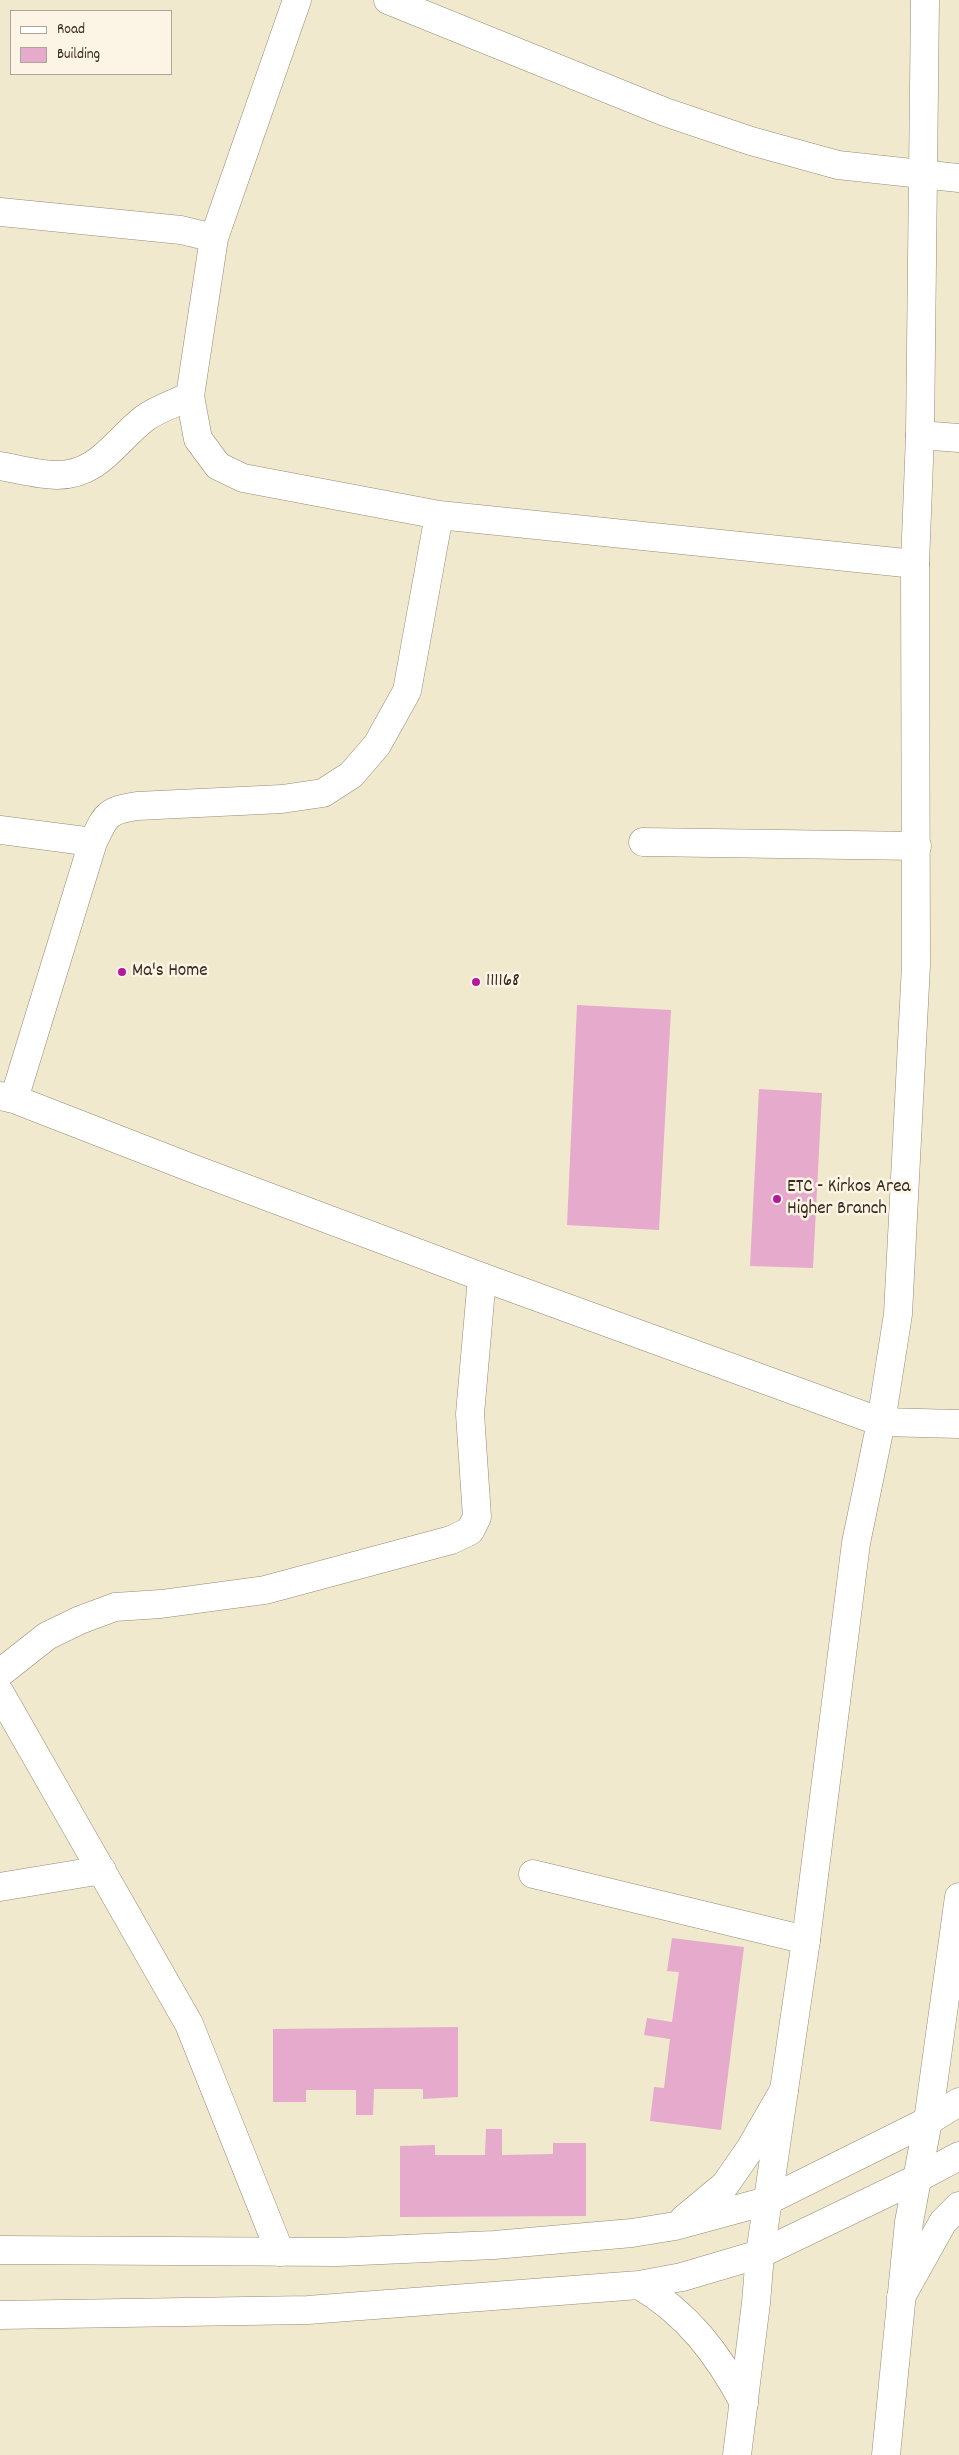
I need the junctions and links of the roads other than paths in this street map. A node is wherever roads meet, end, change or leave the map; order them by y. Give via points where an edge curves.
1 (297, 0) edge
2 (388, 0) edge
3 (924, 0) edge
4 (922, 175) junction
5 (959, 178) edge
6 (0, 212) edge
7 (214, 238) junction
8 (190, 396) junction
9 (920, 435) junction
10 (959, 438) edge
11 (0, 466) edge
12 (439, 515) junction
13 (915, 564) junction
14 (0, 830) edge
15 (93, 842) junction
16 (643, 842) dead end
17 (916, 846) junction
18 (7, 1098) edge
19 (482, 1277) junction
20 (881, 1422) junction
21 (959, 1424) edge
22 (0, 1673) edge
23 (0, 1693) edge
24 (102, 1870) junction
25 (533, 1874) dead end
26 (0, 1887) edge
27 (959, 1897) edge
28 (806, 1940) junction
29 (954, 1974) edge
30 (784, 2090) junction
31 (959, 2102) edge
32 (928, 2121) junction
33 (959, 2156) edge
34 (916, 2179) junction
35 (767, 2201) junction
36 (959, 2206) edge
37 (675, 2226) junction
38 (0, 2250) edge
39 (280, 2252) junction
40 (760, 2254) junction
41 (639, 2286) junction
42 (901, 2297) junction
43 (0, 2316) edge
44 (744, 2403) junction
45 (737, 2455) edge
46 (886, 2455) edge

1 - 7 street
2 - 4 street via 666,112 751,141 838,165
3 - 4 street
4 - 5 street
4 - 9 street
6 - 7 street via 180,230
7 - 8 street
8 - 11 street via 146,417 100,462 78,472 57,475
8 - 12 street via 198,439 218,466 243,478
9 - 10 street
9 - 13 street
12 - 13 street
12 - 15 street via 407,691 377,745 352,775 323,793 282,799 137,806 116,810 104,819
13 - 17 street
14 - 15 street
15 - 18 street
16 - 17 street
17 - 20 street via 916,965 898,1314
18 - 19 street
19 - 20 street
19 - 22 street via 470,1414 477,1517 470,1531 451,1540 265,1590 115,1607 48,1636
20 - 21 street
20 - 28 street via 856,1543
23 - 24 street
24 - 26 street
24 - 39 street via 189,2024
25 - 28 street
27 - 29 street
28 - 30 street
29 - 32 street
30 - 35 street
30 - 37 street via 725,2185
31 - 32 street
32 - 34 street
32 - 35 street
33 - 34 street
34 - 40 street
34 - 42 street
35 - 37 street
35 - 40 street
36 - 42 street via 943,2222
37 - 39 street via 632,2234 494,2245
38 - 39 street
40 - 41 street
40 - 44 street
41 - 43 street via 308,2310
41 - 44 street via 660,2298 690,2324 715,2353
42 - 46 street
44 - 45 street

